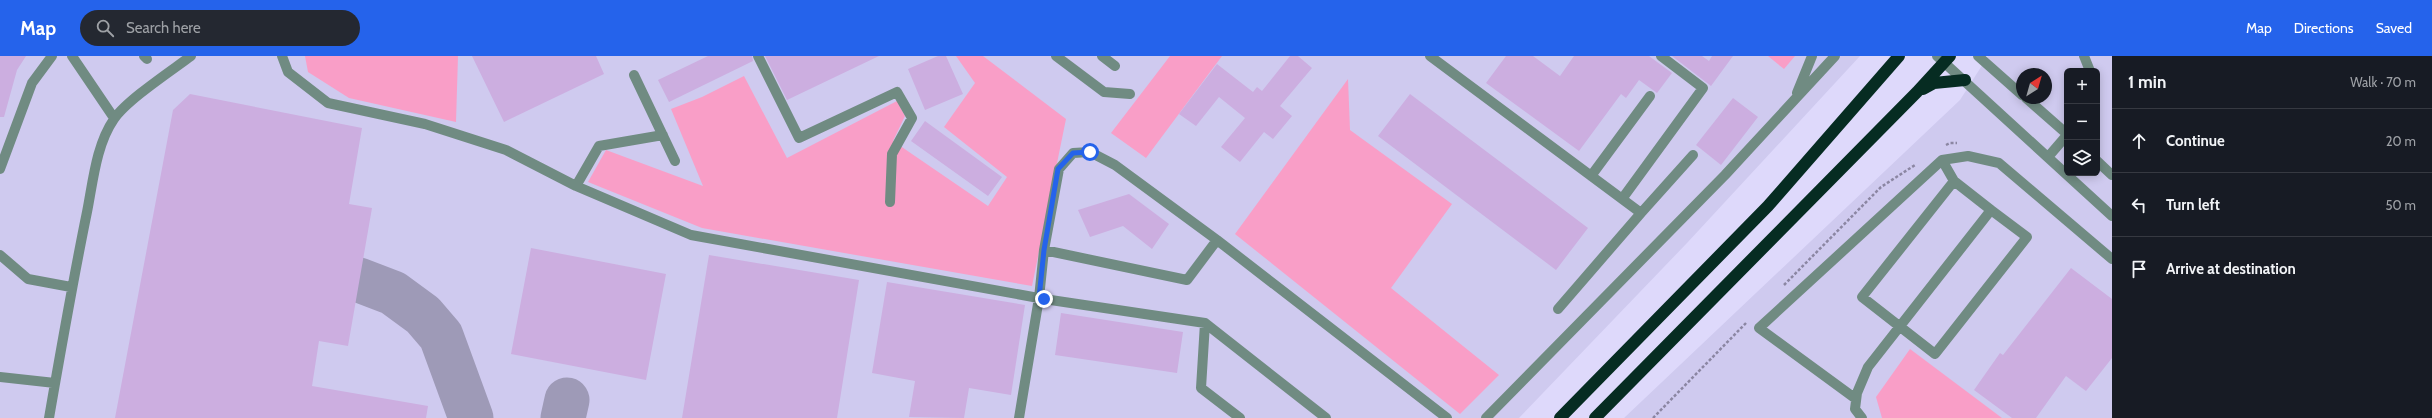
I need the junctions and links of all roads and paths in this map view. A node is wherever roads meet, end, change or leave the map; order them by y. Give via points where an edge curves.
1 (52, 56) edge
2 (72, 56) edge
3 (192, 56) edge
4 (282, 56) edge
5 (758, 56) edge
6 (1056, 56) edge
7 (1102, 56) edge
8 (1430, 56) edge
9 (1661, 56) edge
10 (1812, 56) edge
11 (1835, 56) edge
12 (1891, 56) edge
13 (1899, 56) edge
14 (1978, 56) edge
15 (2084, 56) edge
16 (1944, 58) edge
17 (1116, 66) dead end
18 (2089, 68) edge
19 (1886, 70) junction
20 (634, 75) dead end
21 (1965, 80) junction
22 (2016, 89) edge
23 (1917, 92) junction
24 (1130, 94) dead end
25 (1650, 96) dead end
26 (1795, 98) junction
27 (2033, 104) edge
28 (114, 118) junction
29 (2064, 132) edge
30 (663, 135) junction
31 (2064, 138) edge
32 (1693, 155) dead end
33 (2048, 156) junction
34 (1942, 160) junction
35 (675, 161) dead end
36 (2100, 164) edge
37 (0, 169) edge
38 (2112, 175) edge
39 (1591, 176) junction
40 (1954, 181) junction
41 (576, 186) junction
42 (1622, 199) junction
43 (890, 202) dead end
44 (1991, 210) junction
45 (1642, 213) junction
46 (2112, 216) edge
47 (1216, 240) junction
48 (1044, 250) junction
49 (0, 255) edge
50 (2112, 259) edge
51 (71, 287) junction
52 (1039, 298) junction
53 (1558, 309) dead end
54 (1205, 323) junction
55 (1900, 327) junction
56 (0, 377) edge
57 (55, 383) junction
58 (1856, 399) junction
59 (49, 418) edge
60 (1019, 418) edge
61 (1240, 418) edge
62 (1326, 418) edge
63 (1448, 418) edge
64 (1486, 418) edge
65 (1560, 418) edge
66 (1595, 418) edge
67 (1862, 418) edge

1 - 37 street via 32,83
2 - 28 street
3 - 28 street via 127,105
4 - 41 street via 288,72 328,103 425,124 506,150
5 - 43 street via 800,138 897,92 912,118 892,154
6 - 24 street via 1104,92
7 - 17 street
8 - 39 street
9 - 42 street via 1704,88
10 - 26 street
11 - 26 street
12 - 19 highway
13 - 19 highway
14 - 22 street
15 - 18 street
16 - 21 street
16 - 23 highway
19 - 65 highway via 1768,206
20 - 30 street
21 - 23 highway via 1934,83
21 - 33 street
23 - 66 highway
25 - 39 street
26 - 64 street via 1725,175
27 - 29 street
28 - 51 street via 105,136 97,163
30 - 35 street
30 - 41 street via 600,146
31 - 33 street
32 - 45 street
33 - 46 street
34 - 40 street
34 - 50 street via 1968,156 1999,163
34 - 58 street via 1759,328
36 - 38 street
39 - 42 street
40 - 44 street
40 - 55 street via 1862,297
41 - 52 street via 691,235
42 - 45 street
44 - 55 street
44 - 55 street via 2027,237 1935,354
45 - 53 street
47 - 48 street via 1187,280
47 - 48 street via 1115,165 1090,152 1073,153 1058,169
47 - 63 street
48 - 52 street
49 - 51 street via 28,279
51 - 57 street
52 - 54 street
52 - 60 street
54 - 61 street via 1201,388
54 - 62 street
55 - 58 street via 1868,367
56 - 57 street
57 - 59 street
58 - 67 street via 1855,409

